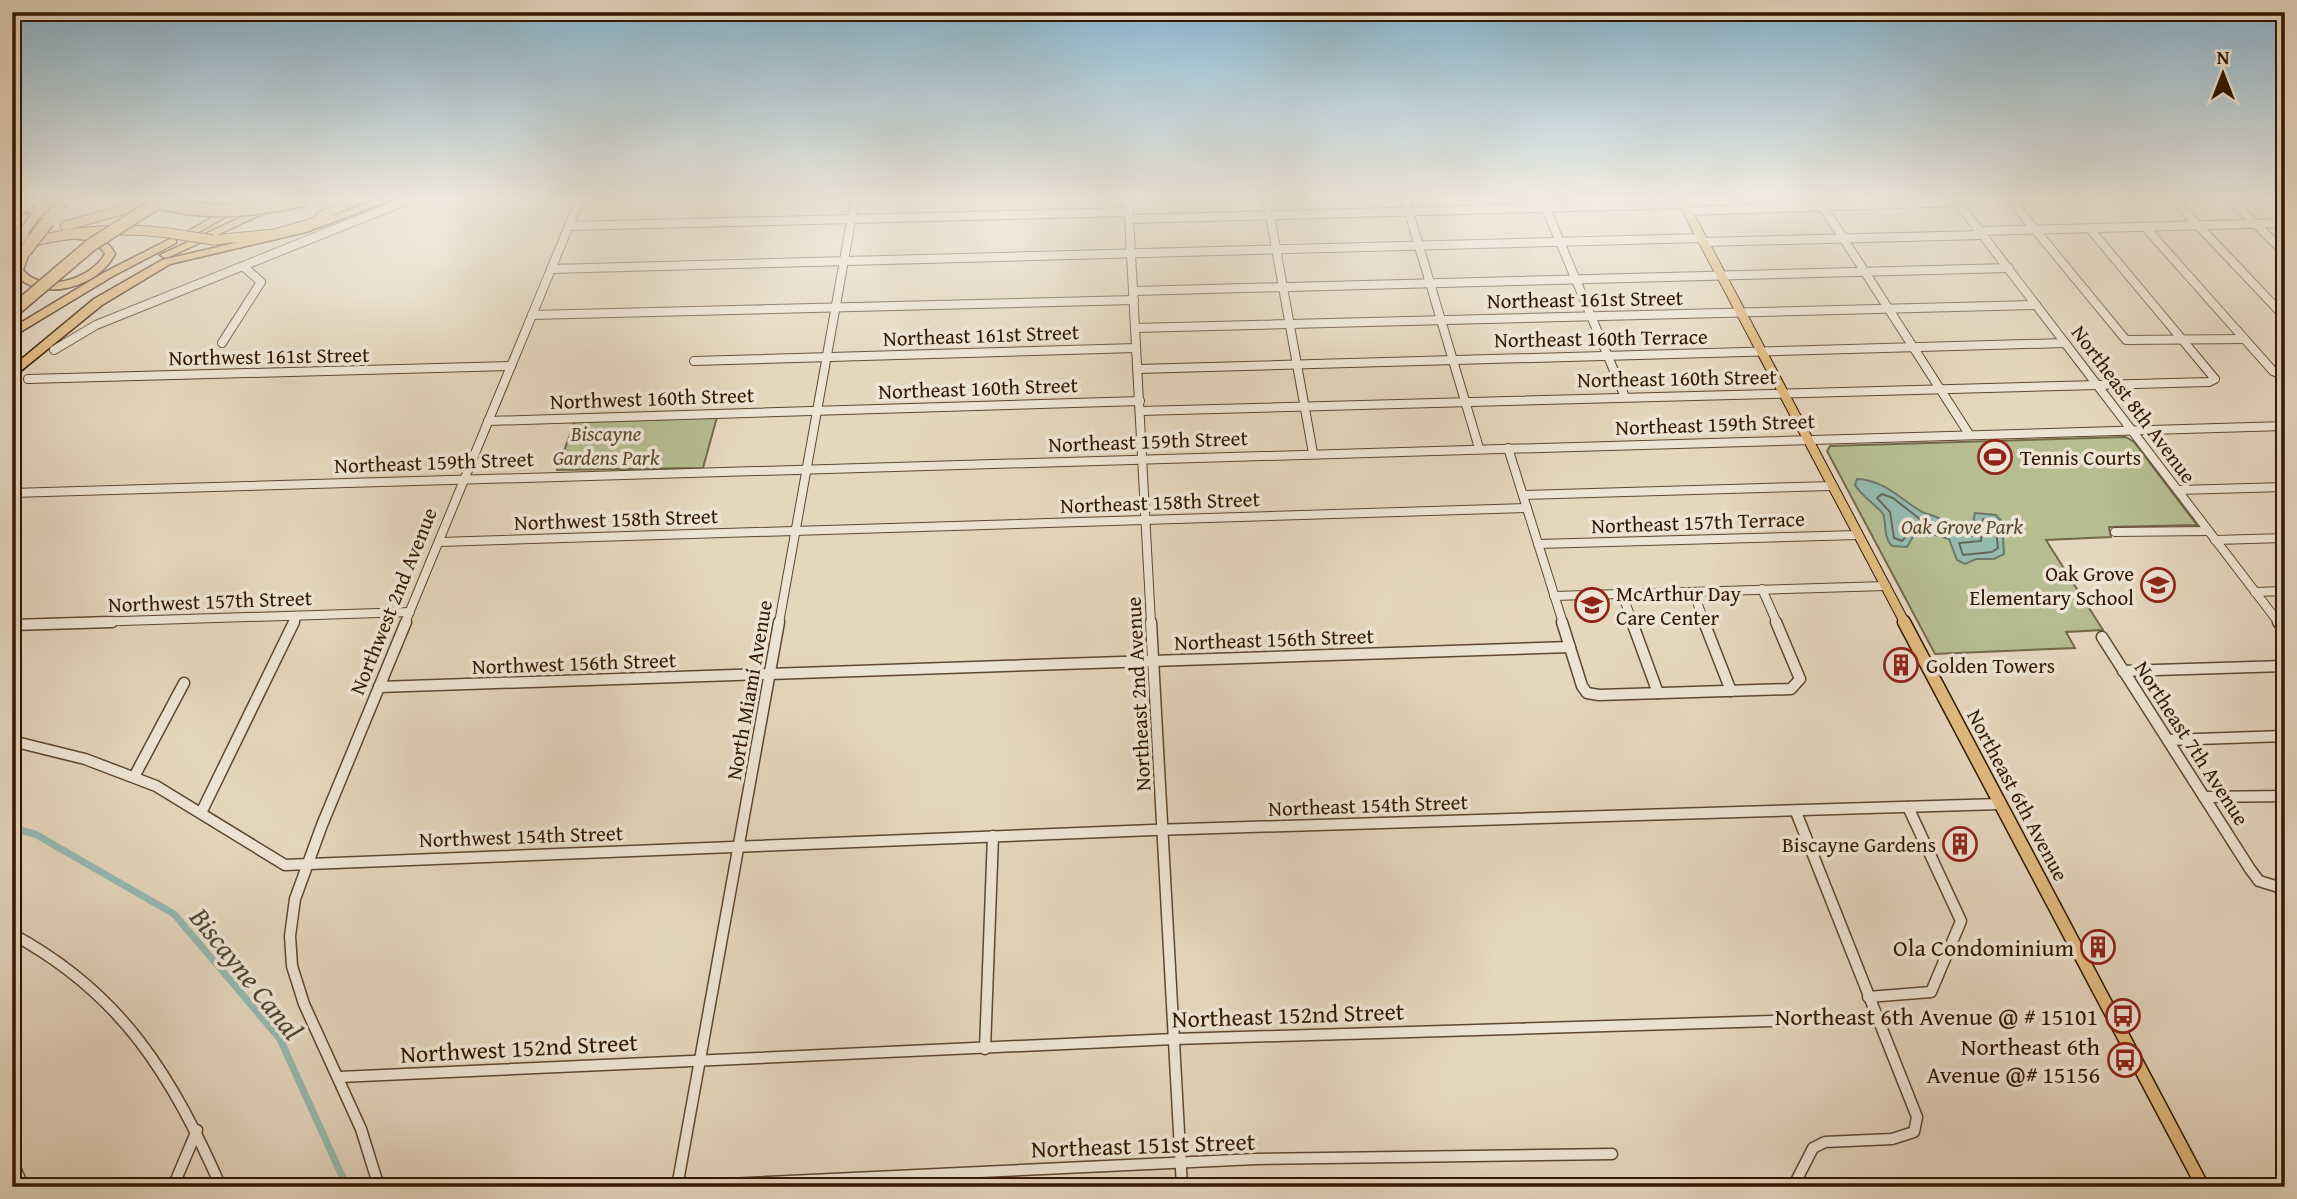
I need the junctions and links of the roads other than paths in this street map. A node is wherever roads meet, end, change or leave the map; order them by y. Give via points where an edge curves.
1 (1132, 254) edge
2 (22, 255) edge
3 (70, 255) edge
4 (79, 255) edge
5 (109, 255) edge
6 (146, 255) edge
7 (167, 255) edge
8 (196, 255) edge
9 (271, 255) edge
10 (557, 255) edge
11 (844, 255) edge
12 (1093, 255) edge
13 (1277, 255) edge
14 (1421, 255) edge
15 (1564, 255) edge
16 (1710, 255) edge
17 (1854, 255) edge
18 (1999, 255) edge
19 (2055, 255) edge
20 (2112, 255) edge
21 (2169, 255) edge
22 (2226, 255) edge
23 (843, 261) junction
24 (243, 266) junction
25 (2009, 268) junction
26 (551, 269) junction
27 (1866, 273) junction
28 (1722, 277) junction
29 (1574, 279) junction
30 (1429, 283) junction
31 (1282, 286) junction
32 (1134, 295) junction
33 (12, 302) edge
34 (2036, 305) junction
35 (835, 307) junction
36 (1890, 310) junction
37 (12, 312) edge
38 (1741, 313) junction
39 (532, 315) junction
40 (1590, 316) junction
41 (2285, 317) edge
42 (1441, 320) junction
43 (1289, 324) junction
44 (1135, 328) junction
45 (12, 333) edge
46 (2245, 339) junction
47 (2185, 341) junction
48 (2065, 342) junction
49 (222, 343) dead end
50 (1136, 348) junction
51 (1913, 348) junction
52 (54, 350) dead end
53 (1762, 352) junction
54 (1608, 355) junction
55 (826, 356) junction
56 (1451, 359) junction
57 (694, 361) dead end
58 (1295, 363) junction
59 (511, 366) junction
60 (1138, 369) junction
61 (12, 373) edge
62 (2283, 377) edge
63 (28, 379) dead end
64 (2097, 384) junction
65 (1940, 389) junction
66 (1783, 393) junction
67 (1625, 397) junction
68 (1465, 401) junction
69 (1140, 406) junction
70 (1303, 406) junction
71 (817, 410) junction
72 (488, 421) junction
73 (2285, 426) edge
74 (2132, 431) junction
75 (1969, 434) junction
76 (1807, 439) junction
77 (1479, 448) junction
78 (1508, 448) junction
79 (1313, 453) junction
80 (1143, 458) junction
81 (806, 468) junction
82 (465, 479) junction
83 (1832, 486) junction
84 (2285, 487) edge
85 (2178, 490) junction
86 (12, 493) edge
87 (1523, 495) junction
88 (1527, 508) junction
89 (1146, 520) junction
90 (795, 531) junction
91 (2208, 531) junction
92 (2115, 532) dead end
93 (1858, 535) junction
94 (2285, 538) edge
95 (2215, 540) junction
96 (439, 542) junction
97 (1538, 544) junction
98 (1886, 586) junction
99 (1762, 589) junction
100 (1693, 592) junction
101 (2255, 592) junction
102 (2285, 592) edge
103 (1622, 594) junction
104 (1555, 596) junction
105 (410, 612) junction
106 (296, 616) junction
107 (12, 625) edge
108 (2285, 631) edge
109 (2102, 637) dead end
110 (1570, 647) junction
111 (1154, 660) junction
112 (2285, 667) edge
113 (2123, 671) junction
114 (769, 674) junction
115 (184, 683) dead end
116 (379, 687) junction
117 (1731, 691) junction
118 (1658, 693) junction
119 (2285, 736) edge
120 (2168, 740) junction
121 (12, 741) edge
122 (134, 777) junction
123 (2285, 796) edge
124 (2204, 797) junction
125 (2000, 804) junction
126 (1908, 807) junction
127 (202, 811) junction
128 (1796, 811) junction
129 (1163, 830) junction
130 (993, 836) junction
131 (738, 846) junction
132 (306, 864) junction
133 (2285, 889) edge
134 (12, 934) edge
135 (1868, 997) junction
136 (1876, 1018) junction
137 (1174, 1039) junction
138 (985, 1049) junction
139 (700, 1059) junction
140 (339, 1077) junction
141 (197, 1130) junction
142 (1612, 1154) dead end
143 (12, 1162) edge
144 (1181, 1163) junction
145 (677, 1186) edge
146 (24, 1187) edge
147 (173, 1187) edge
148 (221, 1187) edge
149 (379, 1187) edge
150 (664, 1187) edge
151 (1182, 1187) edge
152 (1793, 1187) edge
153 (2203, 1187) edge

1 - 32 street, Northeast 2nd Avenue
2 - 5 highway via 19,277 44,285 83,279 102,268
3 - 33 highway, bridge
4 - 37 highway, bridge
6 - 45 highway
7 - 61 highway via 122,279 58,325
8 - 61 highway via 166,262 98,302
9 - 24 street
10 - 26 street, Northwest 2nd Avenue
11 - 23 street, North Miami Avenue
12 - 23 street
13 - 31 street
14 - 30 street
15 - 29 street
16 - 28 main road, Northeast 6th Avenue
17 - 27 street
18 - 25 street, Northeast 8th Avenue
19 - 47 street via 2126,340
20 - 47 street
21 - 46 street
22 - 41 street
23 - 26 street
23 - 35 street, North Miami Avenue
24 - 49 street via 261,282
24 - 52 street via 96,325
25 - 27 street
25 - 34 street, Northeast 8th Avenue
26 - 39 street, Northwest 2nd Avenue
27 - 28 street
27 - 36 street
28 - 29 street
28 - 38 main road, Northeast 6th Avenue
29 - 30 street
29 - 40 street
30 - 31 street
30 - 42 street
31 - 32 street
31 - 43 street
32 - 35 street
32 - 44 street, Northeast 2nd Avenue
34 - 36 street, Northeast 161st Street
34 - 48 street, Northeast 8th Avenue
35 - 39 street
35 - 55 street, North Miami Avenue
36 - 38 street, Northeast 161st Street
36 - 51 street
38 - 40 street, Northeast 161st Street
38 - 53 main road, Northeast 6th Avenue
39 - 59 street, Northwest 2nd Avenue
40 - 42 street, Northeast 161st Street
40 - 54 street
42 - 43 street, Northeast 161st Street
42 - 56 street
43 - 44 street, Northeast 161st Street
43 - 58 street
44 - 50 street, Northeast 2nd Avenue
46 - 47 street
46 - 62 street
47 - 64 street, Northeast 160th Street via 2215,379
48 - 51 street, Northeast 160th Terrace
48 - 64 street, Northeast 8th Avenue
50 - 55 street, Northeast 161st Street
50 - 60 street, Northeast 2nd Avenue
51 - 53 street, Northeast 160th Terrace
51 - 65 street
53 - 54 street, Northeast 160th Terrace
53 - 66 main road, Northeast 6th Avenue
54 - 56 street, Northeast 160th Terrace
54 - 67 street
55 - 57 street
55 - 71 street, North Miami Avenue
56 - 58 street, Northeast 160th Terrace
56 - 68 street
58 - 60 street, Northeast 160th Terrace
58 - 70 street
59 - 63 street, Northwest 161st Street
59 - 72 street, Northwest 2nd Avenue
60 - 69 street, Northeast 2nd Avenue
64 - 65 street, Northeast 160th Street
64 - 74 street, Northeast 8th Avenue
65 - 66 street, Northeast 160th Street
65 - 75 street
66 - 67 street, Northeast 160th Street
66 - 76 main road, Northeast 6th Avenue
67 - 68 street, Northeast 160th Street
68 - 70 street, Northeast 160th Street
68 - 77 street
69 - 70 street, Northeast 160th Street
69 - 71 street, Northeast 160th Street
69 - 80 street, Northeast 2nd Avenue
70 - 79 street
71 - 72 street, Northwest 160th Street
71 - 81 street, North Miami Avenue
72 - 82 street, Northwest 2nd Avenue
73 - 74 street, Northeast 159th Street
74 - 75 street, Northeast 159th Street
74 - 85 street, Northeast 8th Avenue
75 - 76 street, Northeast 159th Street
76 - 78 street, Northeast 159th Street
76 - 83 main road, Northeast 6th Avenue
77 - 78 street, Northeast 159th Street
77 - 79 street, Northeast 159th Street
78 - 87 street
79 - 80 street, Northeast 159th Street
80 - 81 street, Northeast 159th Street
80 - 89 street, Northeast 2nd Avenue
81 - 82 street, Northeast 159th Street
81 - 90 street, North Miami Avenue
82 - 86 street, Northeast 159th Street
82 - 96 street, Northwest 2nd Avenue
83 - 87 street
83 - 93 main road, Northeast 6th Avenue
84 - 85 street
85 - 91 street, Northeast 8th Avenue
87 - 88 street
88 - 89 street, Northeast 158th Street
88 - 97 street
89 - 90 street, Northeast 158th Street
89 - 111 street, Northeast 2nd Avenue
90 - 96 street, Northwest 158th Street
90 - 114 street, North Miami Avenue
91 - 92 street
91 - 95 street, Northeast 8th Avenue
93 - 97 street, Northeast 157th Terrace
93 - 98 main road, Northeast 6th Avenue
94 - 95 street
95 - 101 street, Northeast 8th Avenue
96 - 105 street, Northwest 2nd Avenue
97 - 104 street
98 - 99 street
98 - 125 main road, Northeast 6th Avenue
99 - 100 street
99 - 117 street via 1800,678 1791,689
100 - 103 street
100 - 117 street
101 - 102 street
101 - 108 street, Northeast 8th Avenue
103 - 104 street
103 - 118 street
104 - 110 street
105 - 106 street, Northwest 157th Street
105 - 116 street, Northwest 2nd Avenue
106 - 107 street, Northwest 157th Street
106 - 127 street
109 - 113 street, Northeast 7th Avenue
110 - 111 street, Northeast 156th Street
110 - 118 street via 1587,693
111 - 114 street, Northeast 156th Street
111 - 129 street, Northeast 2nd Avenue
112 - 113 street
113 - 120 street, Northeast 7th Avenue
114 - 116 street, Northwest 156th Street
114 - 131 street, North Miami Avenue
115 - 122 street
116 - 132 street, Northwest 2nd Avenue
117 - 118 street
119 - 120 street
120 - 124 street, Northeast 7th Avenue
121 - 122 street, Northwest 154th Street via 72,755
122 - 127 street, Northwest 154th Street
123 - 124 street
124 - 133 street, Northeast 7th Avenue via 2259,881
125 - 126 street, Northeast 154th Street
125 - 153 main road, Northeast 6th Avenue
126 - 128 street, Northeast 154th Street
126 - 135 street via 1961,921 1931,992
127 - 132 street, Northwest 154th Street via 275,862
128 - 129 street, Northeast 154th Street
128 - 135 street
129 - 130 street, Northeast 154th Street
129 - 137 street, Northeast 2nd Avenue
130 - 131 street, Northeast 154th Street
130 - 138 street
131 - 132 street, Northwest 154th Street
131 - 139 street, North Miami Avenue
132 - 140 street, Northwest 2nd Avenue via 295,899 292,966
134 - 141 street via 33,943 91,986 148,1051
135 - 136 street
136 - 137 street, Northeast 152nd Street
136 - 152 street via 1917,1117 1914,1132 1892,1139 1825,1142 1813,1148
137 - 138 street, Northeast 152nd Street
137 - 144 street, Northeast 2nd Avenue
138 - 139 street, Northeast 152nd Street
139 - 140 street, Northwest 152nd Street
139 - 145 street, North Miami Avenue
140 - 149 street, Northwest 2nd Avenue
141 - 147 street
141 - 148 street
142 - 144 street, Northeast 151st Street via 1489,1153
143 - 146 street
144 - 145 street, Northeast 151st Street
144 - 151 street, Northeast 2nd Avenue
145 - 150 street, Northeast 151st Street

